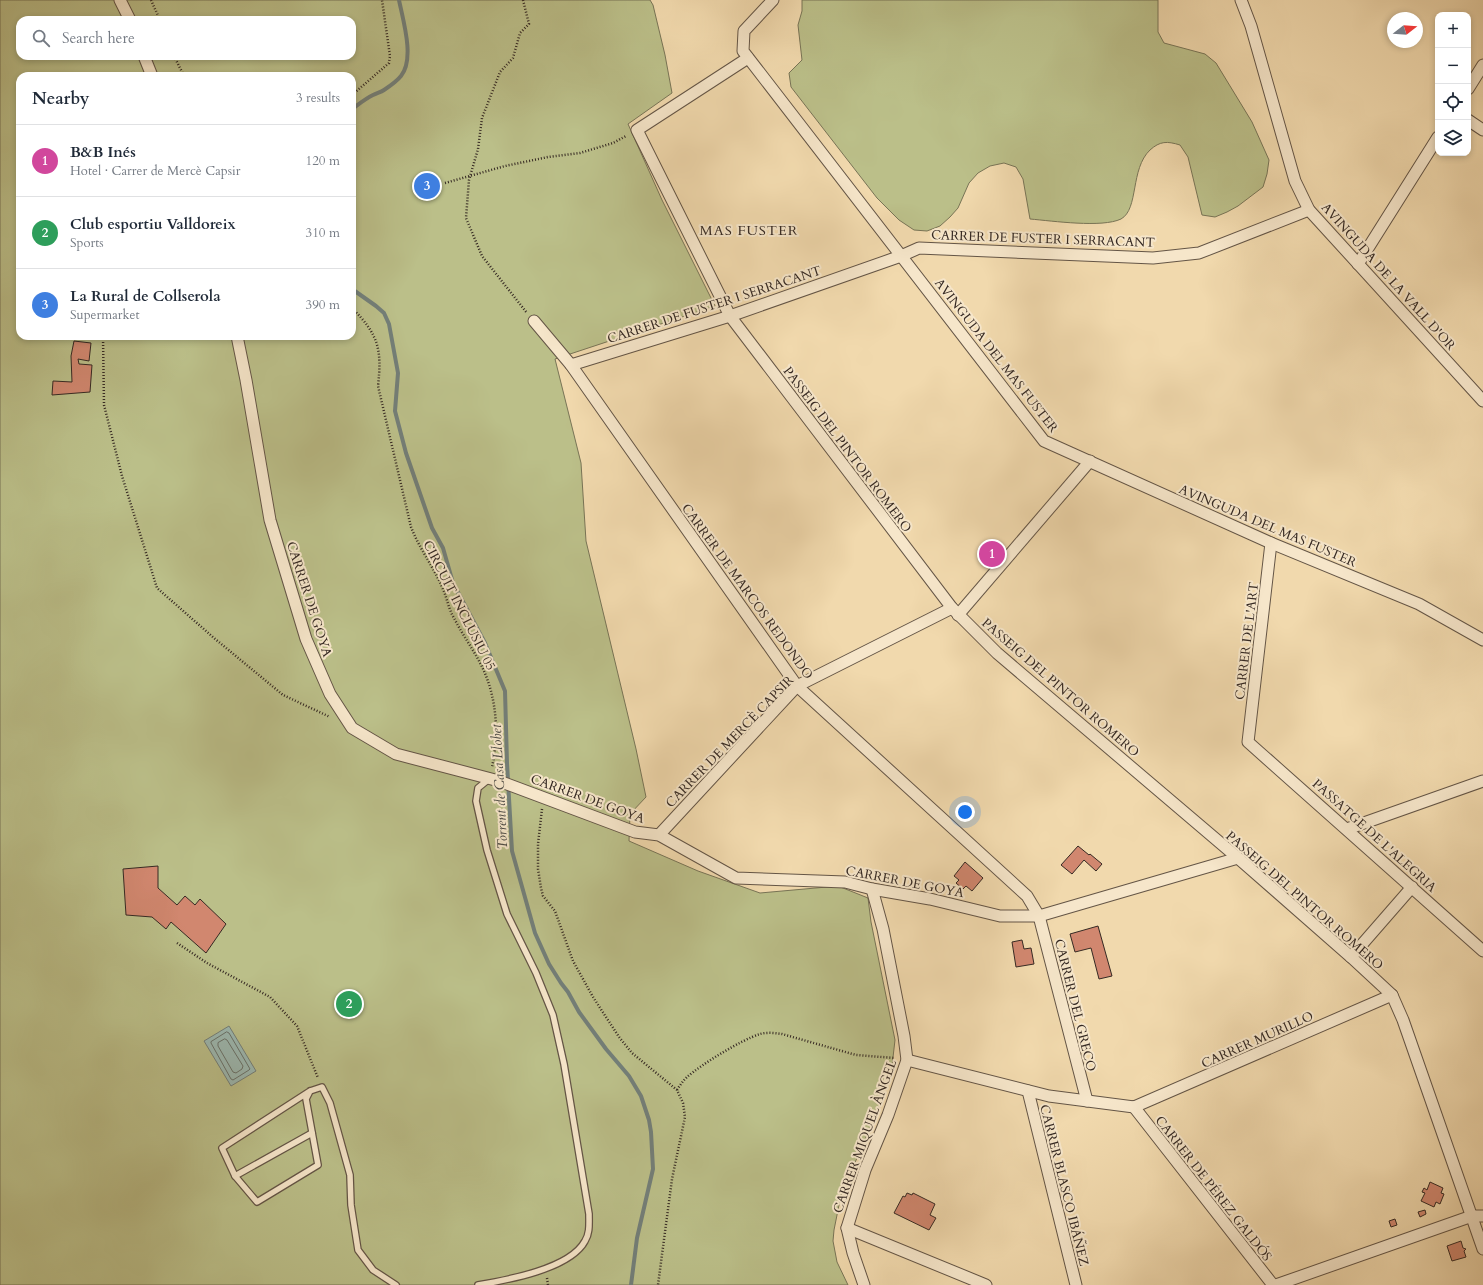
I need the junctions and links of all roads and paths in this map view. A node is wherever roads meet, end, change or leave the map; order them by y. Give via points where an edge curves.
1 (120, 0) edge
2 (151, 0) edge
3 (382, 0) edge
4 (523, 0) edge
5 (774, 0) edge
6 (1241, 0) edge
7 (128, 16) edge
8 (158, 16) edge
9 (748, 58) junction
10 (146, 60) edge
11 (176, 60) edge
12 (1483, 65) edge
13 (150, 72) edge
14 (182, 72) edge
15 (1471, 84) edge
16 (356, 92) edge
17 (1471, 122) edge
18 (637, 130) junction
19 (1483, 130) edge
20 (1435, 141) edge
21 (470, 175) junction
22 (445, 183) dead end
23 (1309, 210) junction
24 (901, 256) junction
25 (1358, 264) junction
26 (356, 313) edge
27 (730, 316) junction
28 (534, 321) joint
29 (103, 340) edge
30 (238, 340) edge
31 (571, 365) junction
32 (1483, 401) edge
33 (1090, 461) junction
34 (1271, 543) junction
35 (955, 612) junction
36 (1483, 640) edge
37 (797, 686) junction
38 (331, 718) dead end
39 (1248, 742) joint
40 (494, 780) junction
41 (1483, 781) edge
42 (543, 797) junction
43 (1347, 829) junction
44 (659, 835) junction
45 (1238, 858) junction
46 (1412, 887) junction
47 (872, 889) junction
48 (1039, 916) junction
49 (177, 943) dead end
50 (1483, 950) edge
51 (1351, 958) junction
52 (1392, 995) junction
53 (907, 1060) junction
54 (322, 1087) junction
55 (677, 1090) junction
56 (1028, 1091) junction
57 (310, 1092) junction
58 (1087, 1101) junction
59 (1134, 1108) junction
60 (312, 1133) junction
61 (235, 1176) junction
62 (1477, 1216) edge
63 (847, 1228) junction
64 (1483, 1248) edge
65 (396, 1285) edge
66 (478, 1285) edge
67 (658, 1285) edge
68 (864, 1285) edge
69 (986, 1285) edge
70 (1076, 1285) edge
71 (1273, 1285) edge
72 (1276, 1285) edge

1 - 7 street
2 - 8 path
3 - 16 path via 389,63
4 - 21 path via 529,24 520,33 513,58 500,72 482,118 478,149
5 - 9 street, AVINGUDA DEL MAS FUSTER via 744,30 743,51
6 - 23 street, AVINGUDA DE LA VALL D'OR via 1251,26 1294,182
9 - 18 street
9 - 24 street, AVINGUDA DEL MAS FUSTER
10 - 13 street
11 - 14 path
12 - 15 street
17 - 19 street
18 - 21 path via 613,143 580,153 548,157
18 - 27 street, PASSEIG DEL PINTOR ROMERO
20 - 25 street
21 - 22 path
21 - 28 path via 466,218 482,256
23 - 24 street, CARRER DE FUSTER I SERRACANT via 1199,254 1153,258 919,248
23 - 25 street, AVINGUDA DE LA VALL D'OR
24 - 27 street, CARRER DE FUSTER I SERRACANT
24 - 33 street, AVINGUDA DEL MAS FUSTER via 1044,441
25 - 32 street, AVINGUDA DE LA VALL D'OR
26 - 40 path, CIRCUIT INCLUSIU 05 via 376,340 380,353 378,386 411,527 443,588 449,610 484,671 497,729
27 - 31 street, CARRER DE FUSTER I SERRACANT
27 - 35 street, PASSEIG DEL PINTOR ROMERO
28 - 31 street, CARRER DE MARCOS REDONDO
29 - 38 path via 104,406 122,476 157,588 283,695
30 - 40 street, CARRER DE GOYA via 270,520 306,640 330,694 352,728 396,754
31 - 37 street, CARRER DE MARCOS REDONDO
33 - 34 street, AVINGUDA DEL MAS FUSTER
33 - 35 street, CARRER DE MERCÈ CAPSIR
34 - 36 street, AVINGUDA DEL MAS FUSTER via 1419,604
34 - 39 street, CARRER DE L'ART
35 - 37 street, CARRER DE MERCÈ CAPSIR
35 - 45 street, PASSEIG DEL PINTOR ROMERO via 997,653
37 - 44 street, CARRER DE MERCÈ CAPSIR
37 - 48 street, CARRER DE MARCOS REDONDO via 1027,896
39 - 43 street, PASSATGE DE L'ALEGRIA
40 - 42 street, CARRER DE GOYA
40 - 66 lane via 478,788 476,801 487,850 507,914 554,1015 589,1214 589,1231 585,1242 565,1261 509,1280
41 - 43 street
42 - 44 street, CARRER DE GOYA via 635,832
42 - 55 path via 538,844 543,896 555,911 573,961 619,1037 632,1053
43 - 46 street, PASSATGE DE L'ALEGRIA
44 - 47 street, CARRER DE GOYA via 736,878 845,882
45 - 48 street, CARRER DE GOYA
45 - 51 street, PASSEIG DEL PINTOR ROMERO
46 - 50 street, PASSATGE DE L'ALEGRIA
46 - 51 street
47 - 48 street, CARRER DE GOYA via 930,899 1000,916
47 - 53 street, CARRER MIQUEL ÀNGEL via 883,929
48 - 58 street, CARRER DEL GRECO
49 - 54 path via 207,963 270,997 297,1026
51 - 52 street, PASSEIG DEL PINTOR ROMERO
52 - 59 street, CARRER MURILLO
52 - 62 street, PASSEIG DEL PINTOR ROMERO
53 - 55 path via 856,1055 782,1034 761,1034 724,1052 686,1078
53 - 56 street
53 - 63 street, CARRER MIQUEL ÀNGEL via 865,1170
54 - 57 lane
54 - 65 lane via 330,1103 350,1175 351,1205 358,1250 373,1270
55 - 67 path via 683,1103 685,1117 672,1179
56 - 58 street
56 - 70 street, CARRER BLASCO IBÁÑEZ
57 - 60 lane via 306,1099
57 - 61 lane via 222,1148
58 - 59 street
59 - 71 street, CARRER DE PÉREZ GALDÓS
60 - 61 lane
60 - 61 lane via 318,1165 257,1202
62 - 64 street, PASSEIG DEL PINTOR ROMERO
62 - 72 street
63 - 68 street
63 - 69 street

